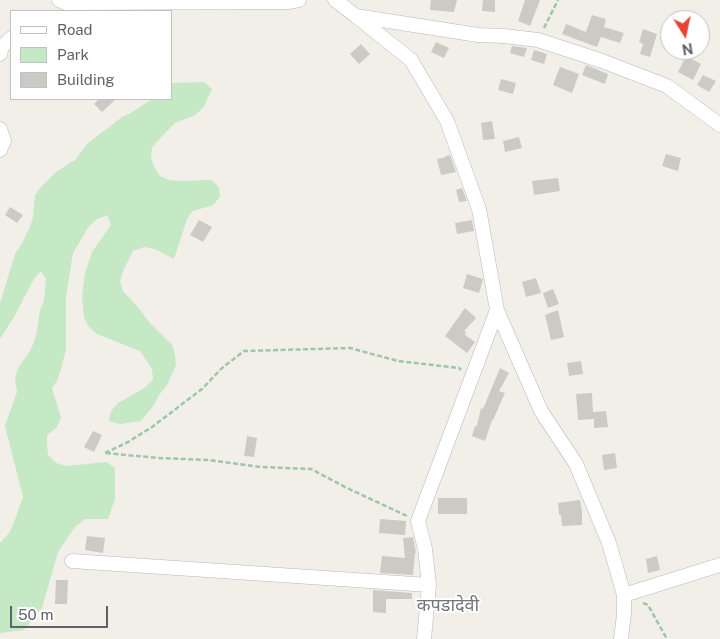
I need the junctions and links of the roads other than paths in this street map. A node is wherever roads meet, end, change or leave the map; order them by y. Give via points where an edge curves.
1 (59, 0) edge
2 (299, 0) edge
3 (335, 0) edge
4 (176, 2) junction
5 (164, 10) edge
6 (356, 16) junction
7 (10, 39) edge
8 (0, 54) edge
9 (720, 125) edge
10 (0, 129) edge
11 (0, 150) edge
12 (497, 310) junction
13 (72, 561) dead end
14 (720, 565) edge
15 (429, 585) junction
16 (624, 595) junction
17 (424, 639) edge
18 (621, 639) edge

1 - 4 street via 66,3
2 - 4 street
3 - 6 street
4 - 5 street
6 - 9 street via 478,35 538,40 668,86
6 - 12 street via 411,60 446,121 479,209
7 - 8 street
10 - 11 street via 4,141
12 - 15 street via 418,521
12 - 16 street via 541,411 576,464 609,543
13 - 15 street
14 - 16 street
15 - 17 street
16 - 18 street

